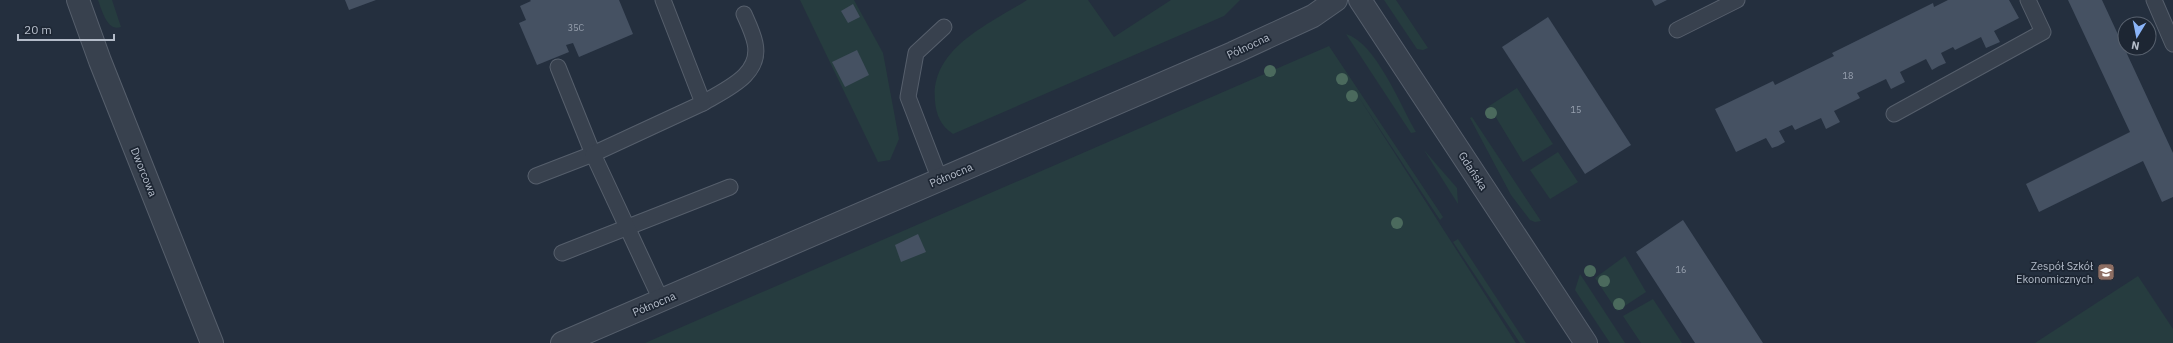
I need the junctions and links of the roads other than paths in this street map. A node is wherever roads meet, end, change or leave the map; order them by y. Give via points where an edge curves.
1 (78, 0) edge
2 (662, 0) edge
3 (1336, 0) edge
4 (1360, 0) edge
5 (1737, 0) edge
6 (2028, 0) edge
7 (2154, 0) edge
8 (744, 14) dead end
9 (944, 27) dead end
10 (1677, 30) dead end
11 (2173, 44) edge
12 (558, 67) dead end
13 (703, 103) junction
14 (1894, 114) dead end
15 (593, 154) junction
16 (536, 176) dead end
17 (940, 180) junction
18 (730, 187) dead end
19 (628, 228) junction
20 (562, 254) dead end
21 (661, 300) junction
22 (212, 343) edge
23 (562, 343) edge
24 (1586, 343) edge

1 - 22 street, Dworcowa
2 - 13 lane
3 - 17 street, Północna via 1313,16 1233,53
4 - 24 street, Gdańska
5 - 10 lane
6 - 14 lane via 2043,32
7 - 11 lane
8 - 13 lane via 756,43 756,61 745,78
9 - 17 lane via 916,53 908,97
12 - 15 lane
13 - 15 lane
15 - 16 lane
15 - 19 lane
17 - 21 street, Północna
18 - 19 lane
19 - 20 lane
19 - 21 lane
21 - 23 street, Północna

